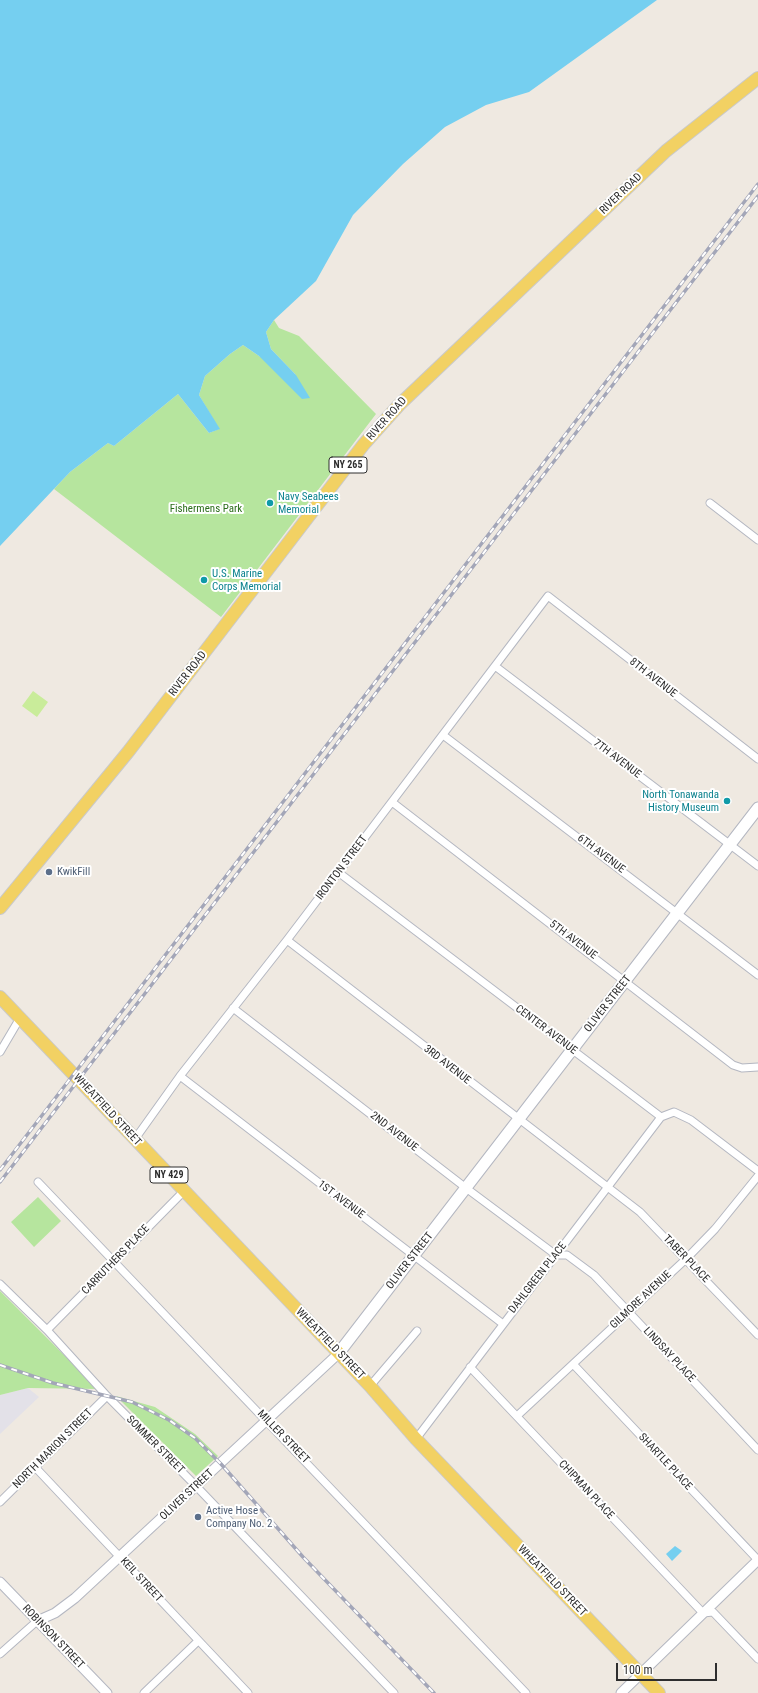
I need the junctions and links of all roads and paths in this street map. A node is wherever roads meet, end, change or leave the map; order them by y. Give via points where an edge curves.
1 (758, 78) edge
2 (710, 503) dead end
3 (758, 540) edge
4 (548, 596) joint
5 (495, 666) junction
6 (443, 734) junction
7 (758, 759) edge
8 (392, 802) junction
9 (758, 808) edge
10 (731, 845) junction
11 (758, 866) edge
12 (338, 872) junction
13 (0, 908) edge
14 (678, 913) junction
15 (287, 940) junction
16 (758, 975) edge
17 (626, 981) junction
18 (0, 997) edge
19 (233, 1008) junction
20 (20, 1018) junction
21 (572, 1051) junction
22 (0, 1052) edge
23 (758, 1067) edge
24 (180, 1076) junction
25 (661, 1117) junction
26 (519, 1120) junction
27 (134, 1139) junction
28 (758, 1170) edge
29 (758, 1176) edge
30 (38, 1182) dead end
31 (466, 1188) junction
32 (608, 1188) junction
33 (184, 1190) junction
34 (556, 1255) junction
35 (414, 1256) junction
36 (686, 1259) junction
37 (114, 1262) junction
38 (0, 1284) edge
39 (629, 1311) junction
40 (503, 1324) junction
41 (48, 1330) junction
42 (417, 1331) dead end
43 (758, 1335) edge
44 (338, 1354) junction
45 (573, 1364) junction
46 (470, 1367) junction
47 (370, 1386) junction
48 (107, 1396) junction
49 (516, 1416) junction
50 (267, 1420) junction
51 (416, 1440) junction
52 (758, 1450) edge
53 (35, 1467) junction
54 (196, 1486) junction
55 (0, 1502) edge
56 (120, 1558) junction
57 (758, 1560) edge
58 (0, 1582) edge
59 (703, 1613) junction
60 (37, 1621) junction
61 (198, 1640) junction
62 (0, 1654) edge
63 (758, 1659) edge
64 (640, 1674) junction
65 (107, 1693) edge
66 (144, 1693) edge
67 (248, 1693) edge
68 (394, 1693) edge
69 (526, 1693) edge
70 (621, 1693) edge
71 (659, 1693) edge

1 - 13 main road, RIVER ROAD / NY 265 via 666,151 398,405 360,450 128,752
2 - 3 street
4 - 5 street, IRONTON STREET
4 - 7 street, 8TH AVENUE
5 - 6 street, IRONTON STREET
5 - 10 street, 7TH AVENUE
6 - 8 street, IRONTON STREET
6 - 14 street, 6TH AVENUE
8 - 12 street, IRONTON STREET
8 - 17 street, 5TH AVENUE
9 - 10 main road, OLIVER STREET
10 - 11 street, 7TH AVENUE
10 - 14 main road, OLIVER STREET
12 - 15 street, IRONTON STREET
12 - 21 street, CENTER AVENUE
14 - 16 street, 6TH AVENUE
14 - 17 main road, OLIVER STREET
15 - 19 street, IRONTON STREET
15 - 26 street, 3RD AVENUE
17 - 21 main road, OLIVER STREET
17 - 23 street, 5TH AVENUE via 733,1065 742,1068
18 - 20 main road, WHEATFIELD STREET / NY 429
19 - 24 street, IRONTON STREET
19 - 31 street, 2ND AVENUE
20 - 22 street
20 - 27 main road, WHEATFIELD STREET / NY 429
21 - 25 street, CENTER AVENUE
21 - 26 main road, OLIVER STREET
24 - 27 street, IRONTON STREET
24 - 35 street, 1ST AVENUE
25 - 28 street via 674,1112 691,1120
25 - 32 street, DAHLGREEN PLACE
26 - 31 main road, OLIVER STREET
26 - 32 street, 3RD AVENUE
27 - 33 main road, WHEATFIELD STREET / NY 429
29 - 36 street, GILMORE AVENUE via 715,1229
30 - 37 street, MILLER STREET
31 - 34 street, 2ND AVENUE
31 - 35 main road, OLIVER STREET
32 - 34 street, DAHLGREEN PLACE
32 - 36 street, TABER PLACE via 640,1212
33 - 37 street, CARRUTHERS PLACE
33 - 44 main road, WHEATFIELD STREET / NY 429
34 - 39 street, LINDSAY PLACE via 567,1255 589,1271
34 - 40 street, DAHLGREEN PLACE
35 - 40 street, 1ST AVENUE
35 - 44 main road, OLIVER STREET
36 - 39 street, GILMORE AVENUE
36 - 43 street, TABER PLACE
37 - 41 street, CARRUTHERS PLACE
37 - 50 street, MILLER STREET
38 - 41 street, SOMMER STREET
39 - 45 street, GILMORE AVENUE
39 - 52 street, LINDSAY PLACE
40 - 46 street, DAHLGREEN PLACE
41 - 48 street, SOMMER STREET
42 - 47 street
44 - 47 main road, WHEATFIELD STREET
44 - 50 street, OLIVER STREET
45 - 49 street, GILMORE AVENUE
45 - 57 street, SHARTLE PLACE
46 - 49 street, CHIPMAN PLACE
46 - 51 street, DAHLGREEN PLACE
47 - 51 main road, WHEATFIELD STREET
48 - 53 street, NORTH MARION STREET
48 - 54 street, SOMMER STREET
49 - 59 street, CHIPMAN PLACE
50 - 54 street, OLIVER STREET
50 - 69 street, MILLER STREET
51 - 64 main road, WHEATFIELD STREET
53 - 55 street, NORTH MARION STREET
53 - 56 street, KEIL STREET
54 - 56 street, OLIVER STREET
54 - 68 street, SOMMER STREET
56 - 60 street, OLIVER STREET via 75,1598 55,1613
56 - 61 street, KEIL STREET
57 - 59 street
58 - 60 street, ROBINSON STREET
59 - 63 street via 713,1612
59 - 64 street
60 - 62 street, OLIVER STREET
60 - 65 street, ROBINSON STREET
61 - 66 street
61 - 67 street, KEIL STREET
64 - 70 street
64 - 71 main road, WHEATFIELD STREET

